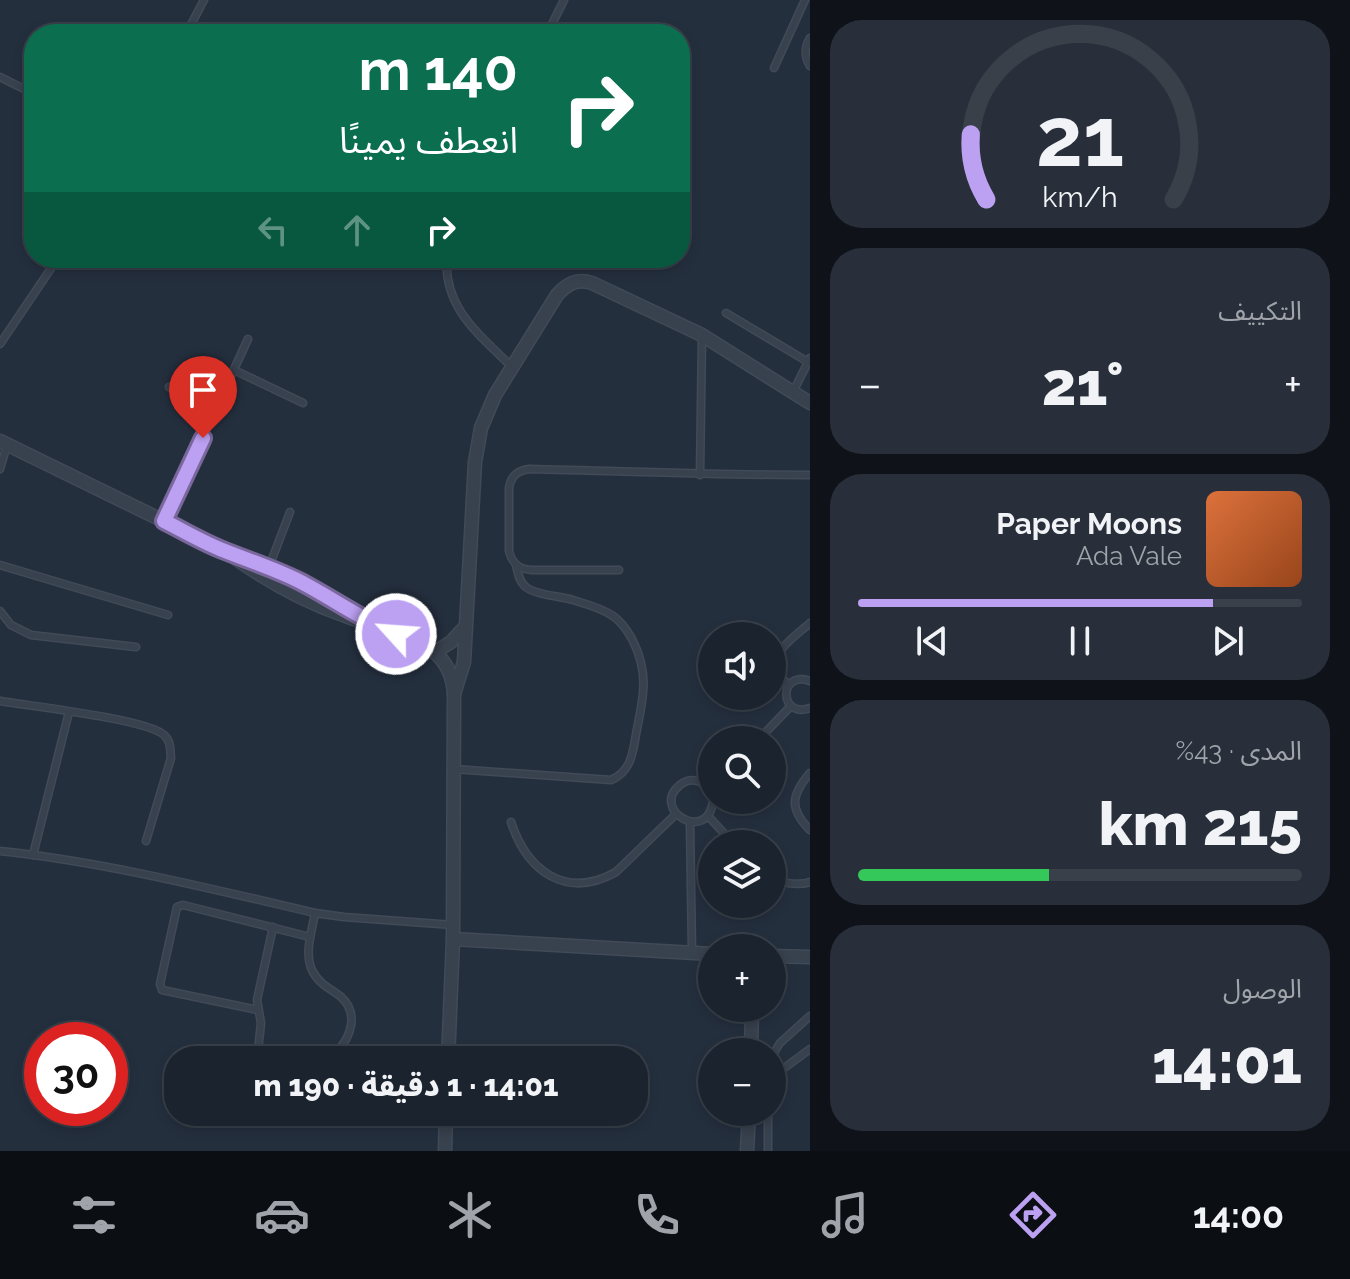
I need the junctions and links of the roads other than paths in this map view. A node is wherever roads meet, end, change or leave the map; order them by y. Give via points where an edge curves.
1 (204, 0) edge
2 (564, 0) edge
3 (805, 0) edge
4 (191, 24) edge
5 (552, 24) edge
6 (791, 33) junction
7 (809, 39) edge
8 (810, 66) edge
9 (774, 68) dead end
10 (0, 77) edge
11 (24, 89) edge
12 (51, 268) edge
13 (447, 268) edge
14 (726, 313) dead end
15 (702, 335) junction
16 (248, 339) dead end
17 (0, 344) edge
18 (809, 360) edge
19 (512, 367) junction
20 (234, 370) junction
21 (169, 387) dead end
22 (793, 392) junction
23 (303, 403) dead end
24 (810, 403) edge
25 (215, 410) junction
26 (4, 443) edge
27 (0, 469) edge
28 (700, 475) junction
29 (810, 475) edge
30 (290, 512) dead end
31 (164, 521) junction
32 (225, 551) junction
33 (0, 565) edge
34 (516, 565) junction
35 (269, 567) junction
36 (619, 570) dead end
37 (0, 611) edge
38 (168, 615) dead end
39 (810, 623) edge
40 (371, 624) junction
41 (464, 628) junction
42 (136, 647) dead end
43 (435, 652) junction
44 (810, 681) edge
45 (788, 686) junction
46 (454, 694) junction
47 (0, 701) edge
48 (791, 706) junction
49 (810, 708) edge
50 (69, 712) junction
51 (772, 726) edge
52 (454, 769) junction
53 (810, 773) edge
54 (698, 781) edge
55 (676, 814) junction
56 (708, 816) joint
57 (511, 822) dead end
58 (690, 822) junction
59 (721, 830) edge
60 (810, 830) edge
61 (146, 841) dead end
62 (0, 851) edge
63 (33, 855) junction
64 (810, 882) edge
65 (786, 883) edge
66 (315, 913) junction
67 (453, 925) junction
68 (273, 927) junction
69 (310, 937) junction
70 (453, 939) junction
71 (692, 953) junction
72 (698, 953) edge
73 (786, 956) edge
74 (810, 957) edge
75 (258, 1010) junction
76 (810, 1016) edge
77 (786, 1038) edge
78 (259, 1046) edge
79 (342, 1046) edge
80 (449, 1046) edge
81 (810, 1049) edge
82 (786, 1067) edge
83 (446, 1126) edge
84 (748, 1126) edge
85 (768, 1126) edge
86 (445, 1151) edge
87 (747, 1151) edge
88 (768, 1151) edge

1 - 4 lane
2 - 5 lane
3 - 6 lane
6 - 7 lane
6 - 9 lane
7 - 8 lane via 805,54
10 - 11 lane
12 - 17 lane
13 - 19 lane via 453,300
14 - 18 lane
15 - 19 street via 592,283 575,281 557,295
15 - 22 street
15 - 28 lane
16 - 20 lane
18 - 22 lane
19 - 41 street via 487,411 477,445
20 - 23 lane
20 - 25 lane
21 - 25 lane
22 - 24 street
25 - 31 lane
26 - 27 lane
26 - 31 street
28 - 29 lane
28 - 34 lane via 521,470 509,488 509,551
30 - 35 lane
31 - 32 street
32 - 35 street
32 - 40 street via 292,593
33 - 38 lane
34 - 36 lane via 523,570
34 - 52 lane via 519,580 530,590 594,607 626,628 644,674 631,760 628,769 611,780
35 - 40 street via 322,592
37 - 42 lane via 11,625 31,635
39 - 45 lane via 777,658
40 - 43 street
41 - 43 street
41 - 46 street via 464,662
43 - 46 street via 447,667
44 - 45 lane via 798,679
45 - 48 lane
46 - 52 street
47 - 50 lane
48 - 49 lane
48 - 51 lane
50 - 61 lane via 140,724 164,735 170,745 171,758
50 - 63 lane
52 - 67 street
53 - 60 lane via 797,789 795,806
54 - 55 lane via 677,787 672,796
55 - 57 lane via 616,872 575,882 540,870
55 - 58 lane
56 - 58 lane
56 - 59 lane
58 - 71 lane
62 - 63 lane
63 - 66 lane
64 - 65 lane
66 - 67 lane
66 - 69 lane
67 - 70 street
68 - 69 lane
68 - 75 lane
68 - 75 lane via 180,905 160,984 165,991
69 - 79 lane via 312,971 346,1002 350,1013
70 - 71 street
70 - 80 street
71 - 72 street
73 - 74 street
75 - 78 lane
76 - 77 lane
81 - 82 lane
83 - 86 street
84 - 87 street
85 - 88 lane

